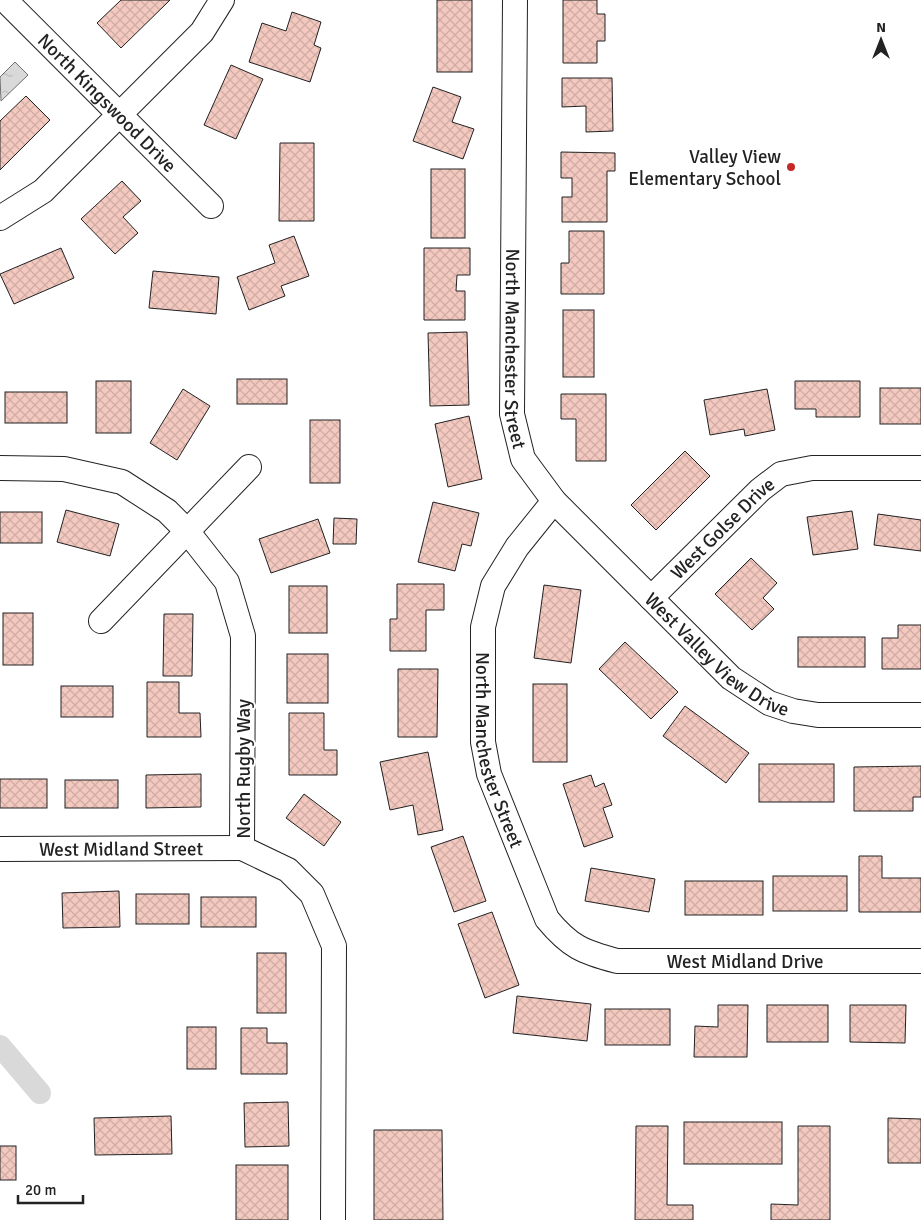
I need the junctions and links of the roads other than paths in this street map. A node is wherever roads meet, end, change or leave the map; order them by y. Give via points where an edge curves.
1 (5, 0) edge
2 (222, 0) edge
3 (515, 0) edge
4 (120, 115) junction
5 (211, 206) dead end
6 (0, 218) edge
7 (249, 467) dead end
8 (0, 468) edge
9 (921, 468) edge
10 (554, 501) junction
11 (187, 531) junction
12 (651, 598) junction
13 (101, 621) dead end
14 (921, 715) edge
15 (242, 848) junction
16 (0, 850) edge
17 (571, 945) joint
18 (921, 961) edge
19 (333, 1220) edge

1 - 4 street, North Kingswood Drive
2 - 4 street via 202,32
3 - 10 street, North Manchester Street via 512,414 523,458
4 - 5 street, North Kingswood Drive
4 - 6 street via 43,191
7 - 11 street
8 - 11 street, North Rugby Way via 64,469 122,482 168,511
9 - 12 street, West Golse Drive via 812,468 781,474 760,490
10 - 12 street, West Valley View Drive
10 - 17 street, North Manchester Street via 517,547 493,586 483,627 483,742 490,774 547,919
11 - 13 street
11 - 15 street, North Rugby Way via 228,582 243,636
12 - 14 street, West Valley View Drive via 731,678 769,703 793,712 818,715
15 - 16 street, West Midland Street
15 - 19 street, North Rugby Way via 288,870 312,894 334,946
17 - 18 street, West Midland Drive via 617,961

